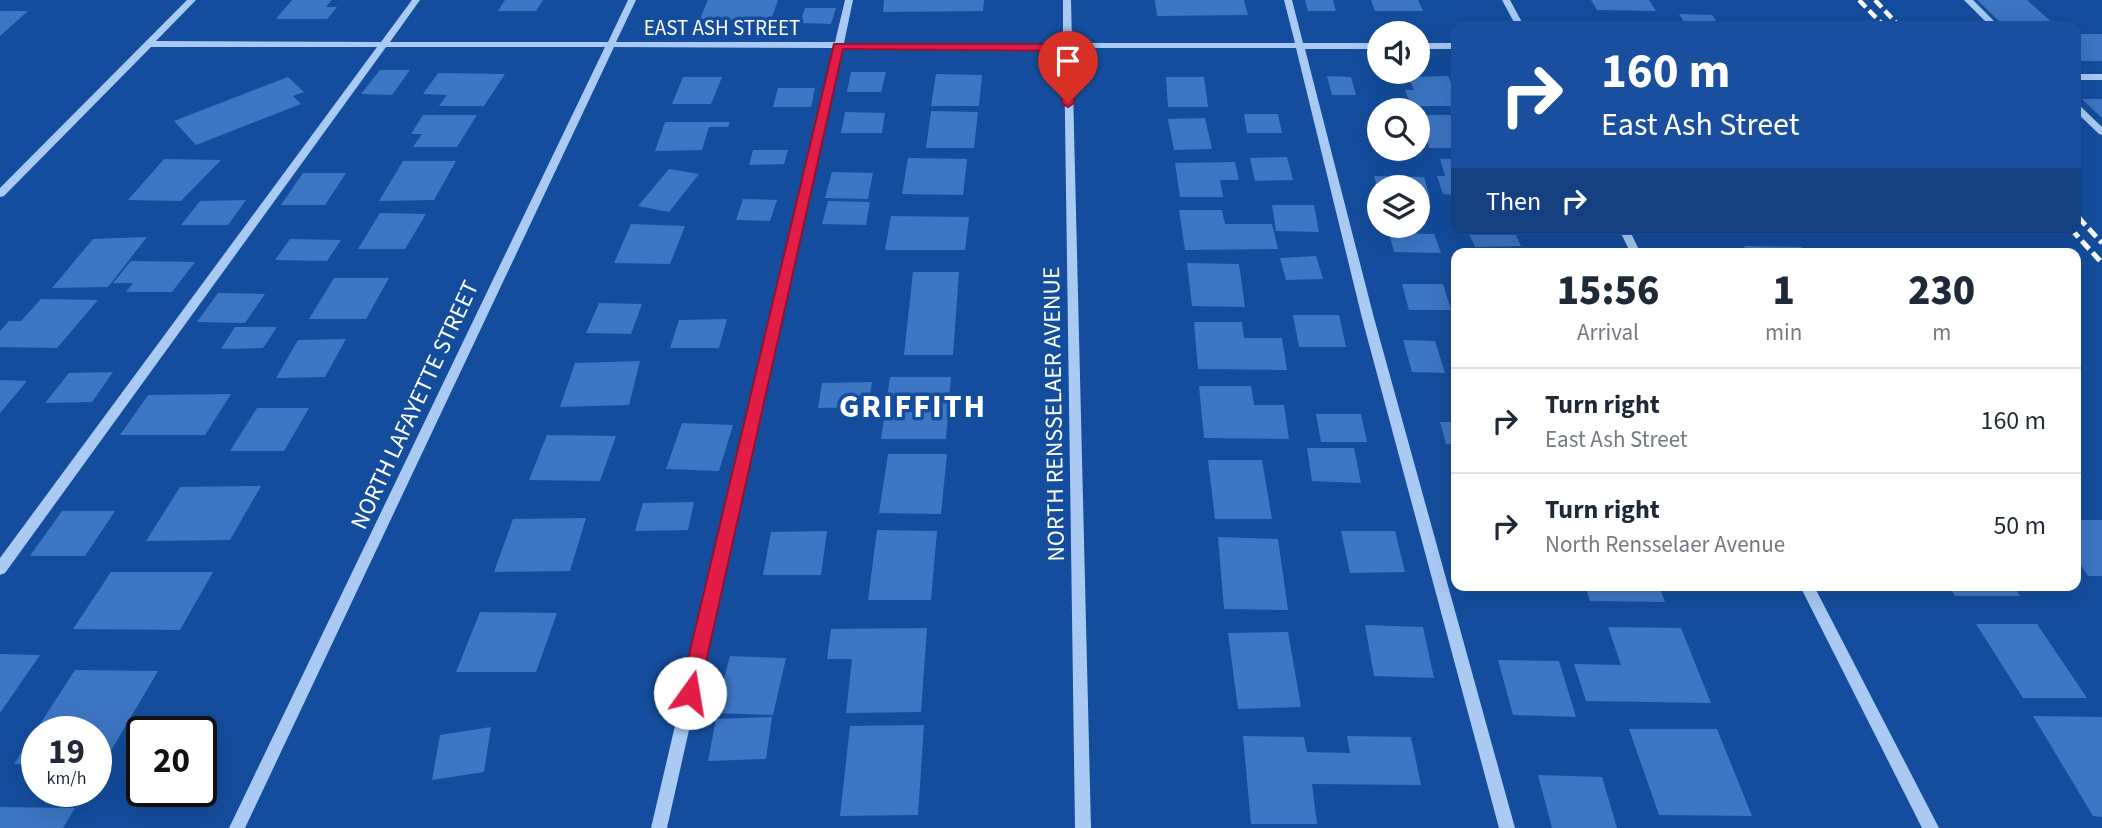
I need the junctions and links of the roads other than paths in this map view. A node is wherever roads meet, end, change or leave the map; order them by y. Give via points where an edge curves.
1 (192, 0) edge
2 (416, 0) edge
3 (632, 0) edge
4 (849, 0) edge
5 (1067, 0) edge
6 (1288, 0) edge
7 (1506, 0) edge
8 (1968, 0) edge
9 (1517, 21) edge
10 (1990, 21) edge
11 (149, 44) junction
12 (384, 44) junction
13 (610, 45) junction
14 (838, 46) junction
15 (1367, 46) edge
16 (1430, 46) edge
17 (1451, 46) edge
18 (1067, 47) junction
19 (1301, 47) junction
20 (2081, 77) edge
21 (2102, 77) edge
22 (2081, 112) edge
23 (2102, 132) edge
24 (0, 194) edge
25 (0, 569) edge
26 (1810, 591) edge
27 (237, 828) edge
28 (659, 828) edge
29 (1083, 828) edge
30 (1507, 828) edge
31 (1931, 828) edge

1 - 11 street
2 - 12 street
3 - 13 street, NORTH LAFAYETTE STREET
4 - 14 street
5 - 18 street, NORTH RENSSELAER AVENUE
6 - 19 street
7 - 9 street
8 - 10 street
11 - 12 street, EAST ASH STREET
11 - 24 street
12 - 13 street, EAST ASH STREET
12 - 25 street
13 - 14 street, EAST ASH STREET
13 - 27 street, NORTH LAFAYETTE STREET
14 - 18 street, EAST ASH STREET
14 - 28 street
15 - 19 street, EAST ASH STREET
16 - 17 street
18 - 19 street, EAST ASH STREET
18 - 29 street, NORTH RENSSELAER AVENUE
19 - 30 street via 1368,318
20 - 21 street
22 - 23 street
26 - 31 street

